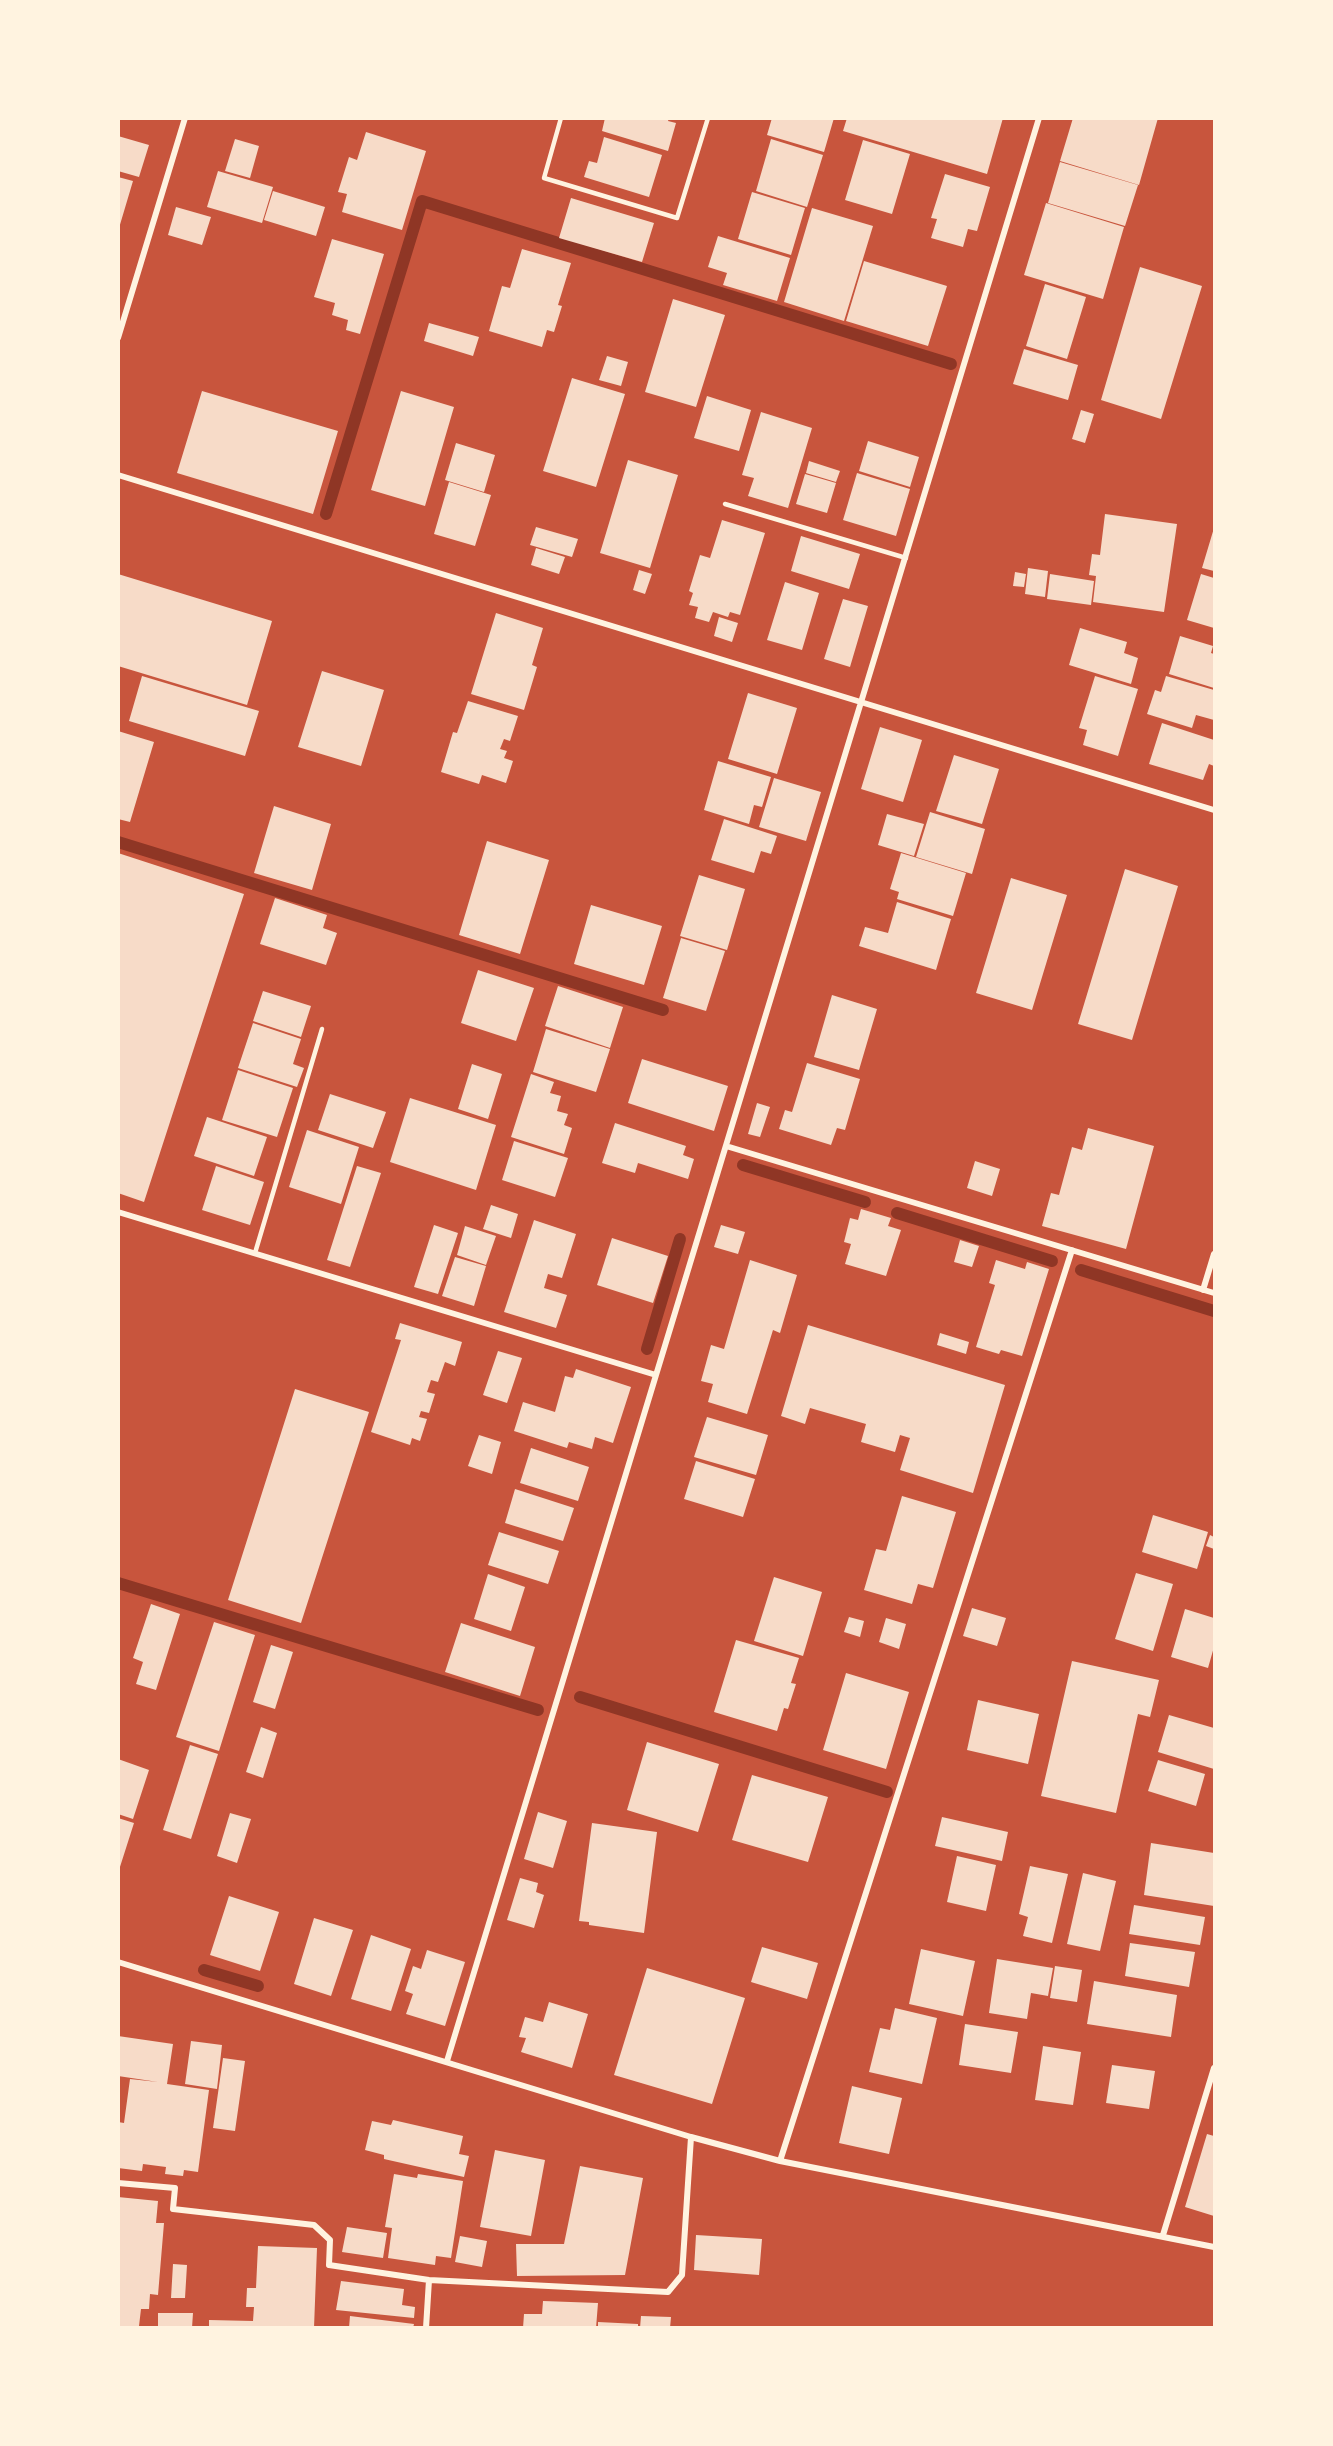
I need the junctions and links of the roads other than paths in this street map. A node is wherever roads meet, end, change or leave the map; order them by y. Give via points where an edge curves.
1 (185, 118) edge
2 (561, 118) edge
3 (708, 118) edge
4 (1040, 118) edge
5 (118, 338) edge
6 (118, 475) edge
7 (725, 504) dead end
8 (906, 558) junction
9 (861, 702) junction
10 (1215, 810) edge
11 (322, 1029) dead end
12 (726, 1146) junction
13 (118, 1212) edge
14 (1072, 1250) junction
15 (255, 1253) junction
16 (1215, 1254) edge
17 (1203, 1290) junction
18 (1215, 1293) edge
19 (656, 1375) junction
20 (118, 1962) edge
21 (447, 2061) junction
22 (1215, 2068) edge
23 (691, 2137) junction
24 (780, 2161) junction
25 (118, 2183) edge
26 (1162, 2235) junction
27 (1215, 2247) edge
28 (429, 2280) junction
29 (426, 2328) edge

1 - 5 street
2 - 3 lane via 544,178 677,218
4 - 8 street
6 - 9 street
7 - 8 lane
8 - 9 street
9 - 10 street
9 - 12 street
11 - 15 lane
12 - 14 street
12 - 19 street
13 - 15 street
14 - 17 street
14 - 24 street
15 - 19 street
16 - 17 street
17 - 18 street
19 - 21 street
20 - 21 street
21 - 23 street
22 - 26 street
23 - 24 street
23 - 28 street via 682,2275 668,2292
24 - 26 street
25 - 28 street via 175,2188 173,2209 314,2225 330,2240 329,2265
26 - 27 street
28 - 29 street

